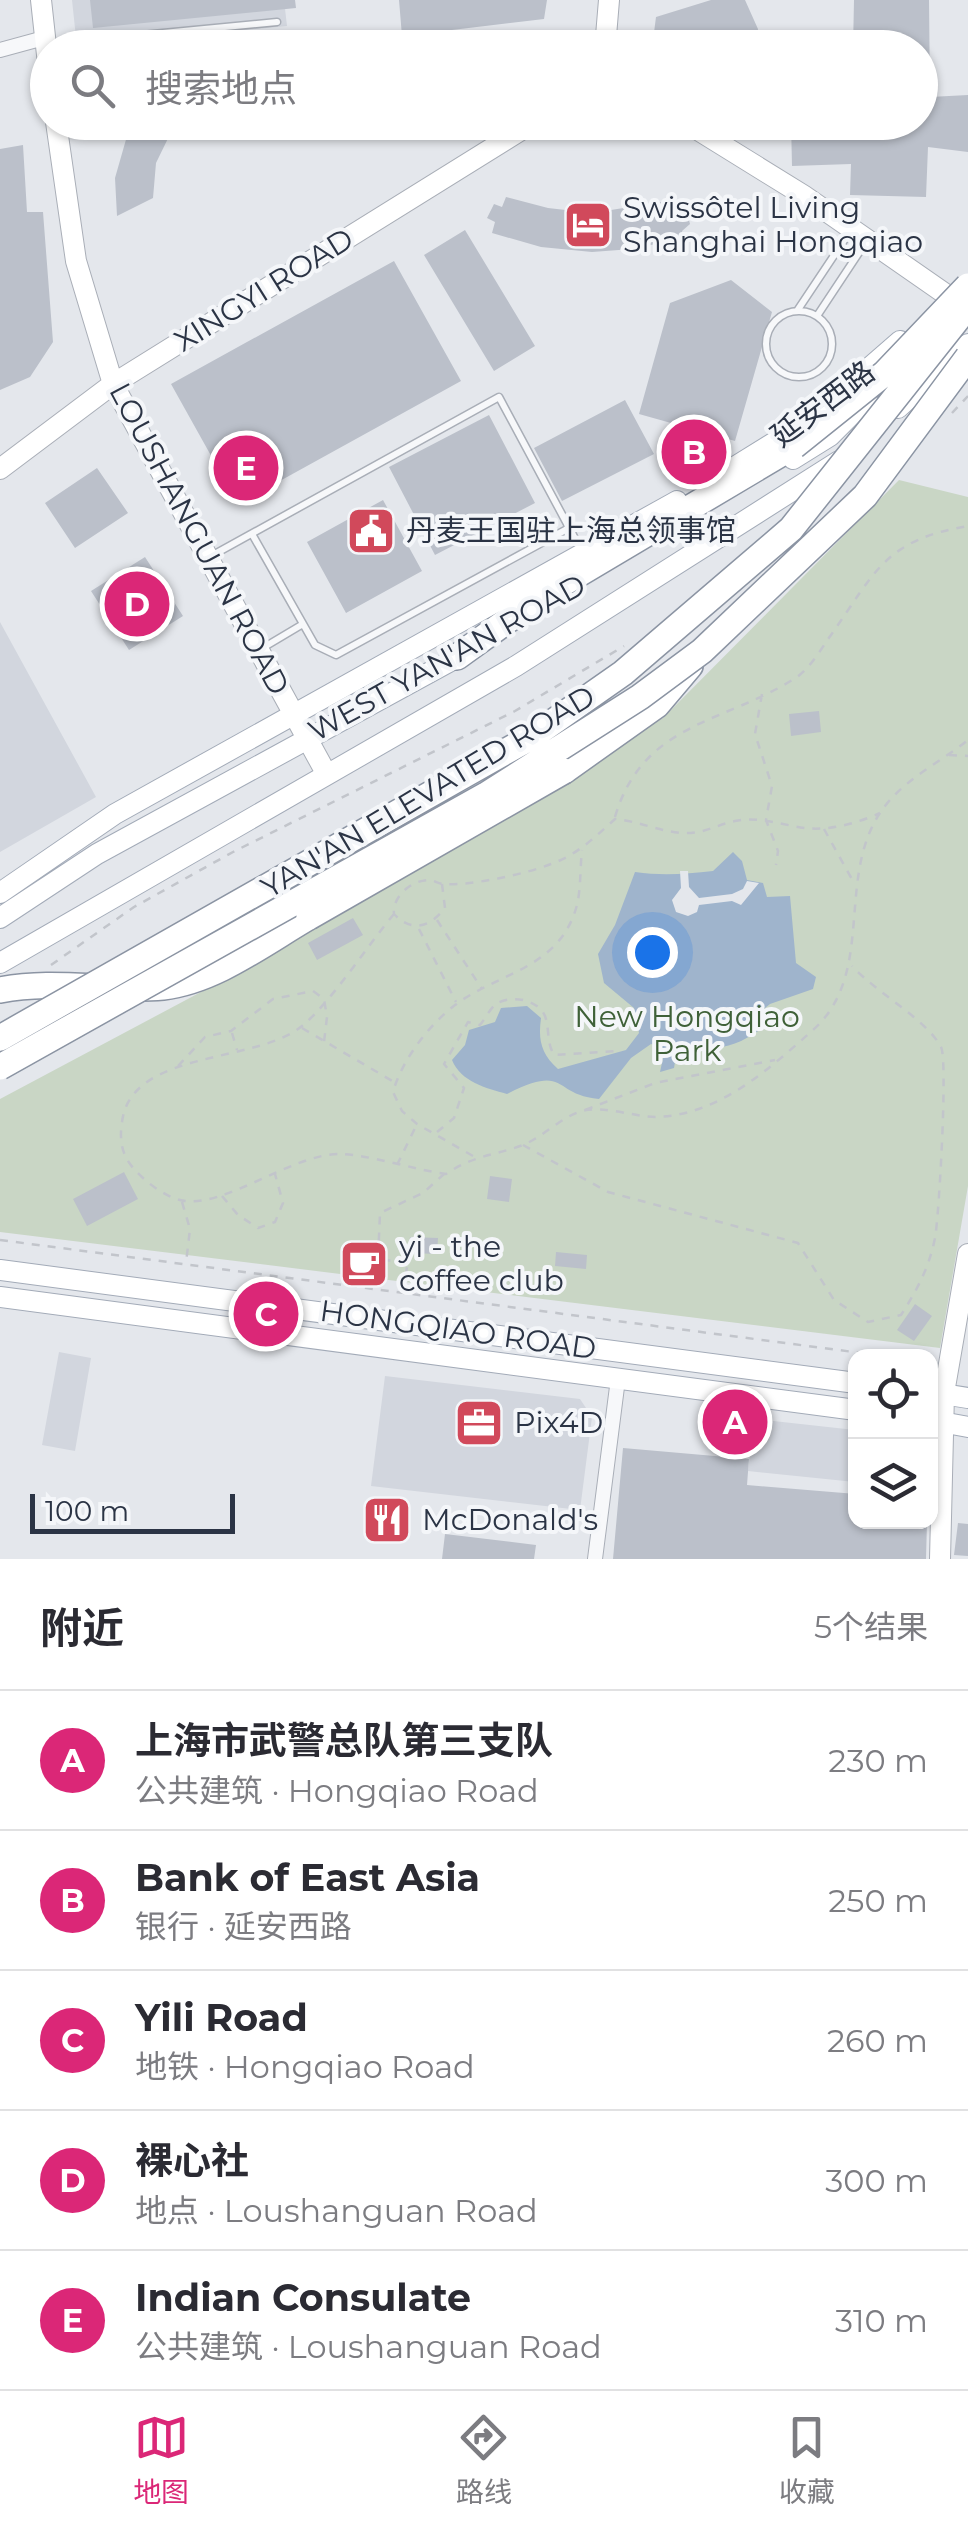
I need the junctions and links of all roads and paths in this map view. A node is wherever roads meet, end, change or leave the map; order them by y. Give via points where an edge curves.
1 (41, 0) edge
2 (609, 0) edge
3 (277, 22) dead end
4 (43, 30) edge
5 (208, 30) edge
6 (606, 30) edge
7 (30, 49) edge
8 (0, 50) edge
9 (59, 140) edge
10 (505, 140) edge
11 (714, 140) edge
12 (859, 234) junction
13 (968, 274) edge
14 (964, 303) edge
15 (797, 311) junction
16 (817, 316) junction
17 (968, 344) edge
18 (968, 357) edge
19 (936, 373) junction
20 (113, 384) junction
21 (968, 396) edge
22 (941, 425) dead end
23 (0, 469) edge
24 (968, 526) edge
25 (569, 528) junction
26 (252, 534) junction
27 (583, 554) junction
28 (208, 558) junction
29 (303, 624) junction
30 (626, 644) dead end
31 (258, 650) junction
32 (702, 651) junction
33 (457, 658) junction
34 (763, 693) junction
35 (295, 718) junction
36 (305, 737) junction
37 (968, 740) edge
38 (948, 754) junction
39 (968, 756) edge
40 (326, 773) junction
41 (882, 812) junction
42 (615, 819) junction
43 (766, 820) junction
44 (823, 827) junction
45 (582, 849) junction
46 (776, 866) dead end
47 (442, 884) junction
48 (855, 885) junction
49 (0, 893) edge
50 (394, 914) junction
51 (0, 918) edge
52 (436, 919) junction
53 (418, 928) junction
54 (0, 962) edge
55 (851, 964) junction
56 (45, 969) dead end
57 (0, 990) edge
58 (482, 990) junction
59 (324, 999) junction
60 (456, 1004) junction
61 (301, 1028) junction
62 (231, 1031) junction
63 (0, 1038) edge
64 (324, 1042) junction
65 (237, 1051) junction
66 (617, 1051) dead end
67 (774, 1060) junction
68 (0, 1067) edge
69 (177, 1068) junction
70 (396, 1083) junction
71 (583, 1110) junction
72 (418, 1124) junction
73 (436, 1133) junction
74 (523, 1145) junction
75 (473, 1156) junction
76 (396, 1167) junction
77 (274, 1172) junction
78 (446, 1174) junction
79 (222, 1195) junction
80 (182, 1201) junction
81 (0, 1240) edge
82 (968, 1254) edge
83 (186, 1264) junction
84 (0, 1270) edge
85 (403, 1291) junction
86 (0, 1298) edge
87 (848, 1352) edge
88 (618, 1379) junction
89 (848, 1382) edge
90 (938, 1388) edge
91 (938, 1392) edge
92 (968, 1398) edge
93 (848, 1409) edge
94 (938, 1421) edge
95 (968, 1427) edge
96 (937, 1439) edge
97 (596, 1559) edge
98 (940, 1559) edge

1 - 4 main road
2 - 6 main road
3 - 5 lane
7 - 8 street
9 - 20 main road, LOUSHANGUAN ROAD via 76,261
10 - 20 main road, XINGYI ROAD
11 - 12 main road
12 - 14 main road
12 - 15 lane
12 - 16 lane
13 - 14 main road, 延安西路
14 - 19 main road
14 - 27 main road, 延安西路 via 807,422
14 - 33 highway, bridge via 794,446 540,598
14 - 33 main road, WEST YAN'AN ROAD via 830,436
14 - 63 highway, YAN'AN ELEVATED ROAD, bridge via 790,528 623,673 482,766
15 - 16 lane
15 - 16 lane via 771,327 766,347 774,366 793,376 815,373 830,356 830,334
17 - 19 main road, WEST YAN'AN ROAD
18 - 32 highway, YAN'AN ELEVATED ROAD, bridge via 865,496
19 - 40 main road, WEST YAN'AN ROAD via 840,460 516,666
20 - 23 main road, XINGYI ROAD
20 - 28 main road, LOUSHANGUAN ROAD
21 - 22 path
24 - 34 path via 904,542 883,561 814,659 798,676
25 - 26 lane via 499,397
25 - 27 lane
25 - 29 lane via 336,656 314,645
26 - 28 lane
26 - 29 lane
27 - 35 main road, 延安西路
28 - 31 main road, LOUSHANGUAN ROAD
29 - 31 lane
30 - 56 path via 515,711 167,889
31 - 35 main road, LOUSHANGUAN ROAD
32 - 57 highway, bridge via 658,705 564,771 186,982
32 - 68 highway, YAN'AN ELEVATED ROAD, bridge via 486,795
33 - 36 main road, WEST YAN'AN ROAD
34 - 42 path via 680,731 643,763
34 - 43 path via 754,734 772,786
35 - 36 main road, LOUSHANGUAN ROAD
35 - 49 main road, WEST YAN'AN ROAD via 115,814
36 - 40 main road, LOUSHANGUAN ROAD
36 - 51 main road, WEST YAN'AN ROAD via 96,854
37 - 38 path
38 - 39 path
38 - 41 path via 888,800
40 - 54 main road, WEST YAN'AN ROAD
41 - 44 path
41 - 48 path
42 - 43 path via 680,833
42 - 45 path
43 - 44 path
43 - 46 path
44 - 48 path
45 - 47 path via 551,864
45 - 58 path via 576,906 558,940 529,969
47 - 50 path via 410,886 398,895
47 - 52 path via 445,908
48 - 55 path
50 - 53 path
50 - 59 path
52 - 53 path
52 - 58 path
53 - 60 path
55 - 67 path via 840,998
55 - 74 path via 874,990 926,1026 944,1052 936,1235 924,1279 901,1315 868,1322 834,1300 798,1244 608,1192
58 - 60 path
59 - 61 path
59 - 62 path via 313,991 274,999
59 - 64 path
60 - 70 path via 398,1072
61 - 64 path
61 - 65 path
62 - 65 path
62 - 69 path via 205,1037
64 - 70 path
65 - 69 path
66 - 73 path via 554,1055 538,1006 519,998 496,1004 480,1024 468,1022 444,1064 464,1088 454,1118
67 - 71 path via 655,1083
67 - 71 path via 745,1087 706,1106 659,1117
69 - 80 path via 131,1096 120,1139 128,1162 146,1182
70 - 72 path via 402,1111
71 - 74 path
72 - 73 path
72 - 76 path
73 - 75 path
74 - 75 path
75 - 78 path
76 - 77 path via 340,1154
76 - 78 path
77 - 79 path
77 - 79 path via 283,1203 275,1222 258,1228
78 - 85 path via 380,1213 378,1260 408,1261
79 - 80 path
80 - 83 path via 190,1229
81 - 83 path
82 - 90 main road
83 - 85 path
84 - 89 main road, HONGQIAO ROAD
85 - 87 path
86 - 88 main road, HONGQIAO ROAD
88 - 93 main road, HONGQIAO ROAD
88 - 97 street
91 - 92 main road
94 - 95 main road
96 - 98 main road

